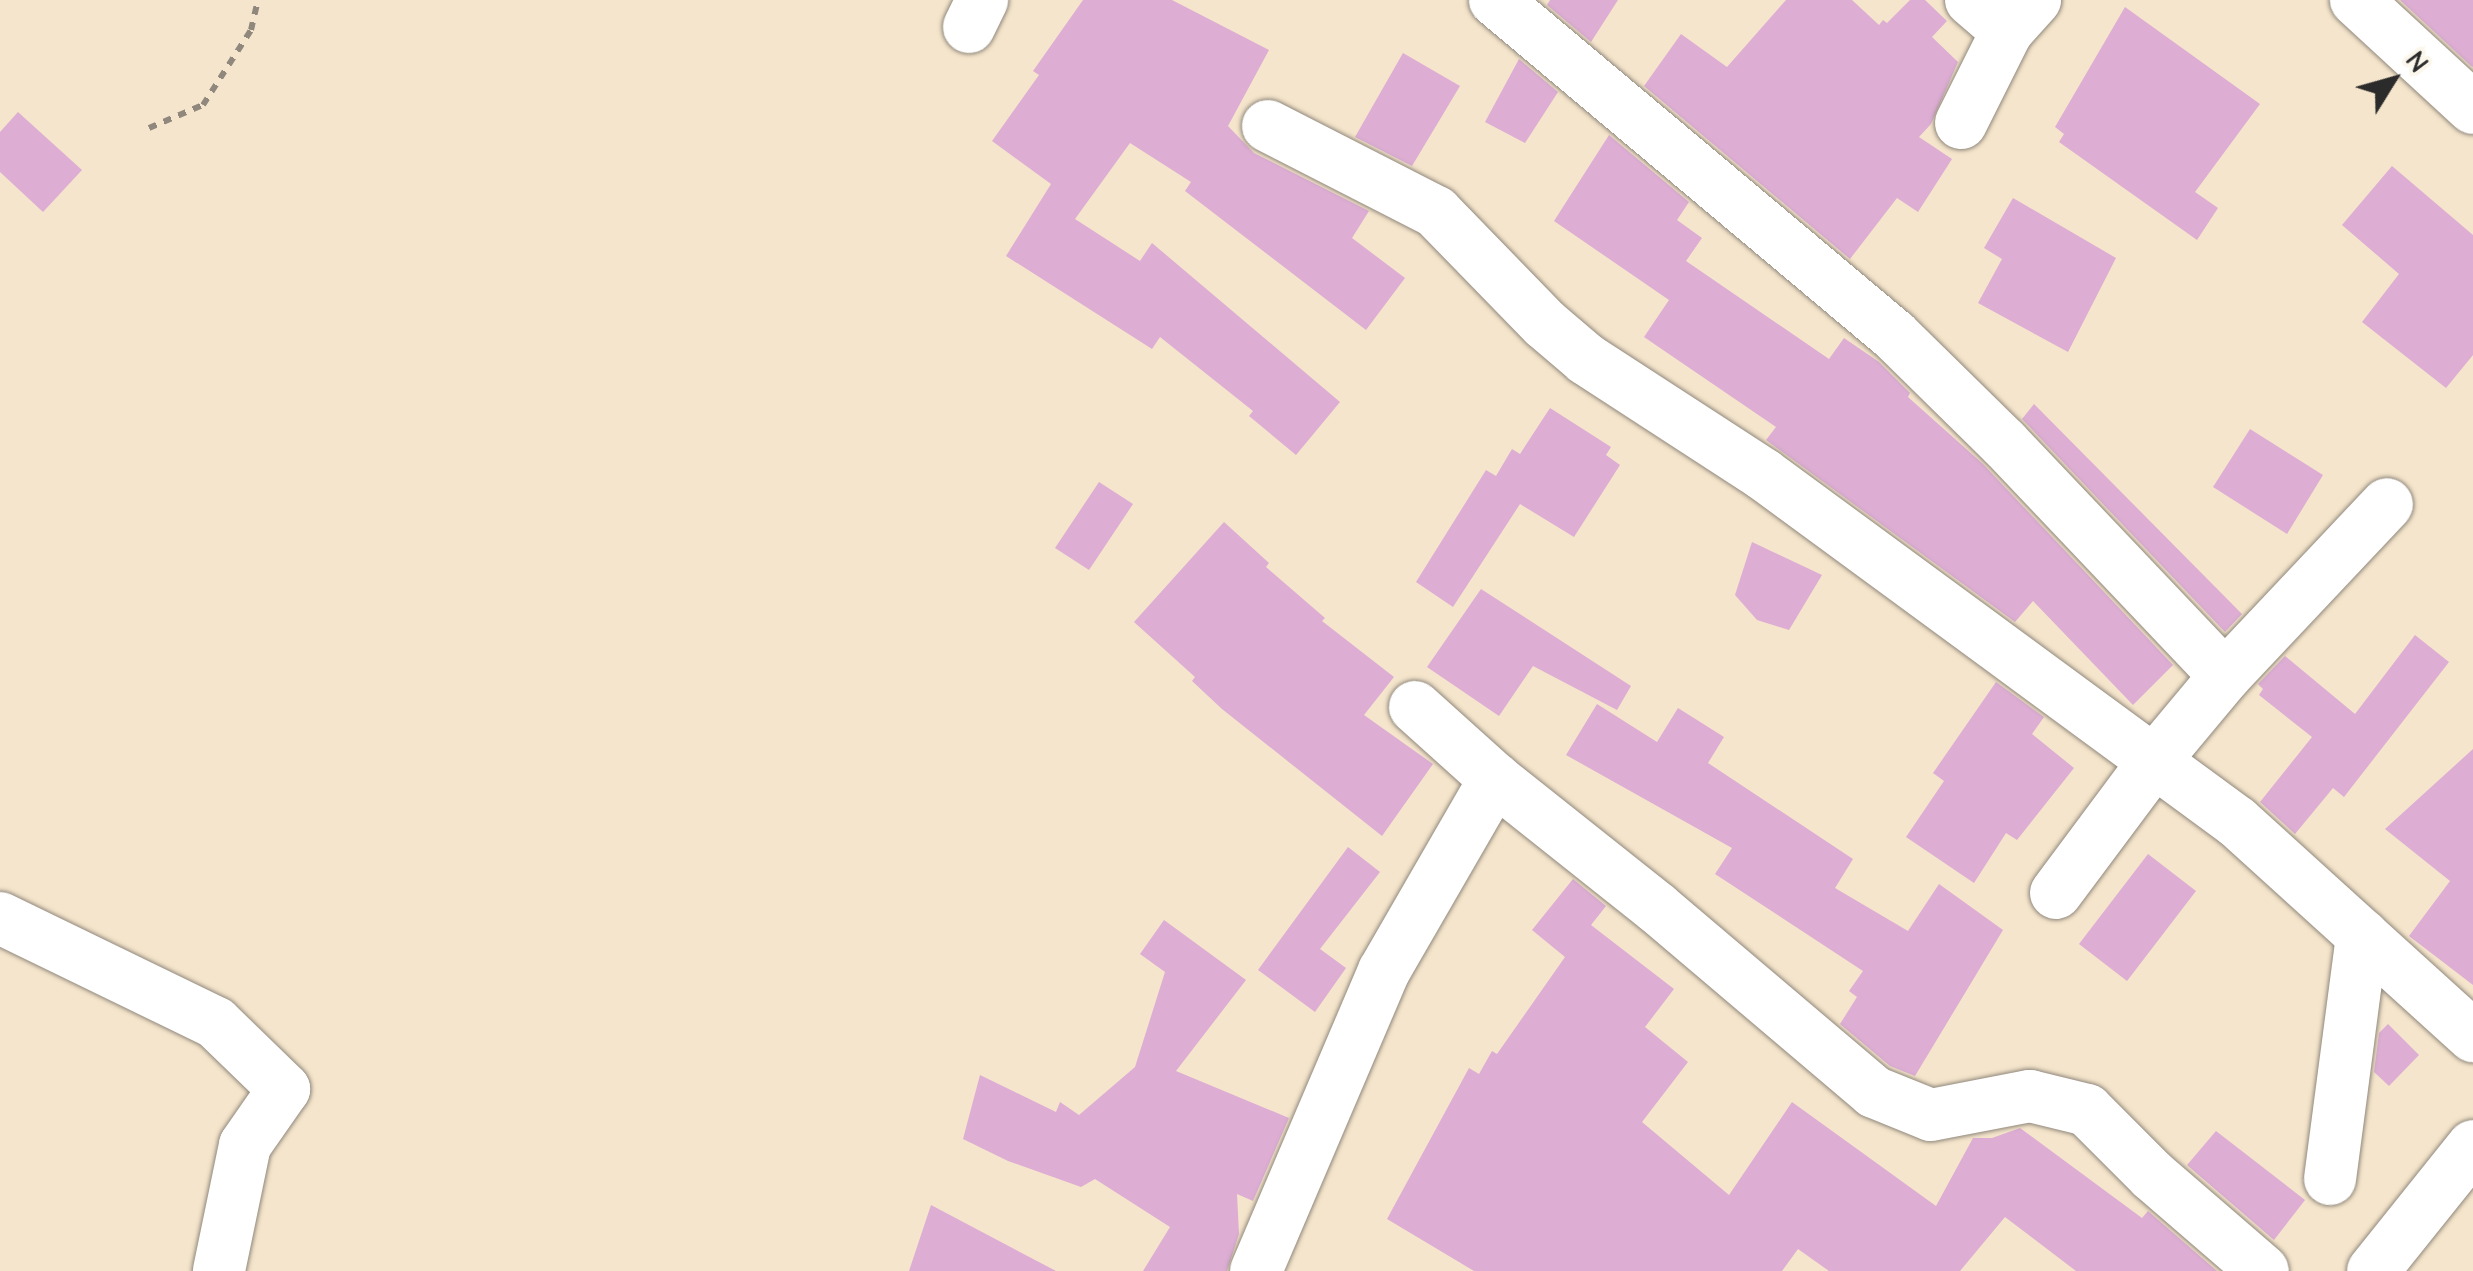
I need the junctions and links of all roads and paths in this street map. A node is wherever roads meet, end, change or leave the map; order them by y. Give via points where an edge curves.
1 (258, 0) edge
2 (1495, 0) edge
3 (2356, 0) edge
4 (2004, 10) edge
5 (2473, 108) edge
6 (1961, 123) dead end
7 (1268, 126) dead end
8 (149, 128) dead end
9 (2386, 504) dead end
10 (2225, 676) junction
11 (1415, 708) dead end
12 (2155, 760) junction
13 (1495, 779) junction
14 (2056, 893) dead end
15 (0, 918) edge
16 (2362, 935) junction
17 (2473, 1036) edge
18 (2467, 1163) edge
19 (2330, 1179) dead end
20 (219, 1271) edge
21 (1256, 1271) edge
22 (2264, 1271) edge
23 (2372, 1271) edge

1 - 8 path via 251,30 203,105
2 - 10 street via 1894,334
3 - 5 street
4 - 6 street
7 - 12 street via 1436,212 1586,359 1764,474
9 - 10 street
10 - 12 street
11 - 13 street
12 - 14 street
12 - 16 street via 2238,822
13 - 21 street via 1384,971
13 - 22 street via 1874,1092 1931,1114 2030,1096 2088,1110
15 - 20 street via 216,1024 284,1089 244,1144
16 - 17 street
16 - 19 street
18 - 23 street

